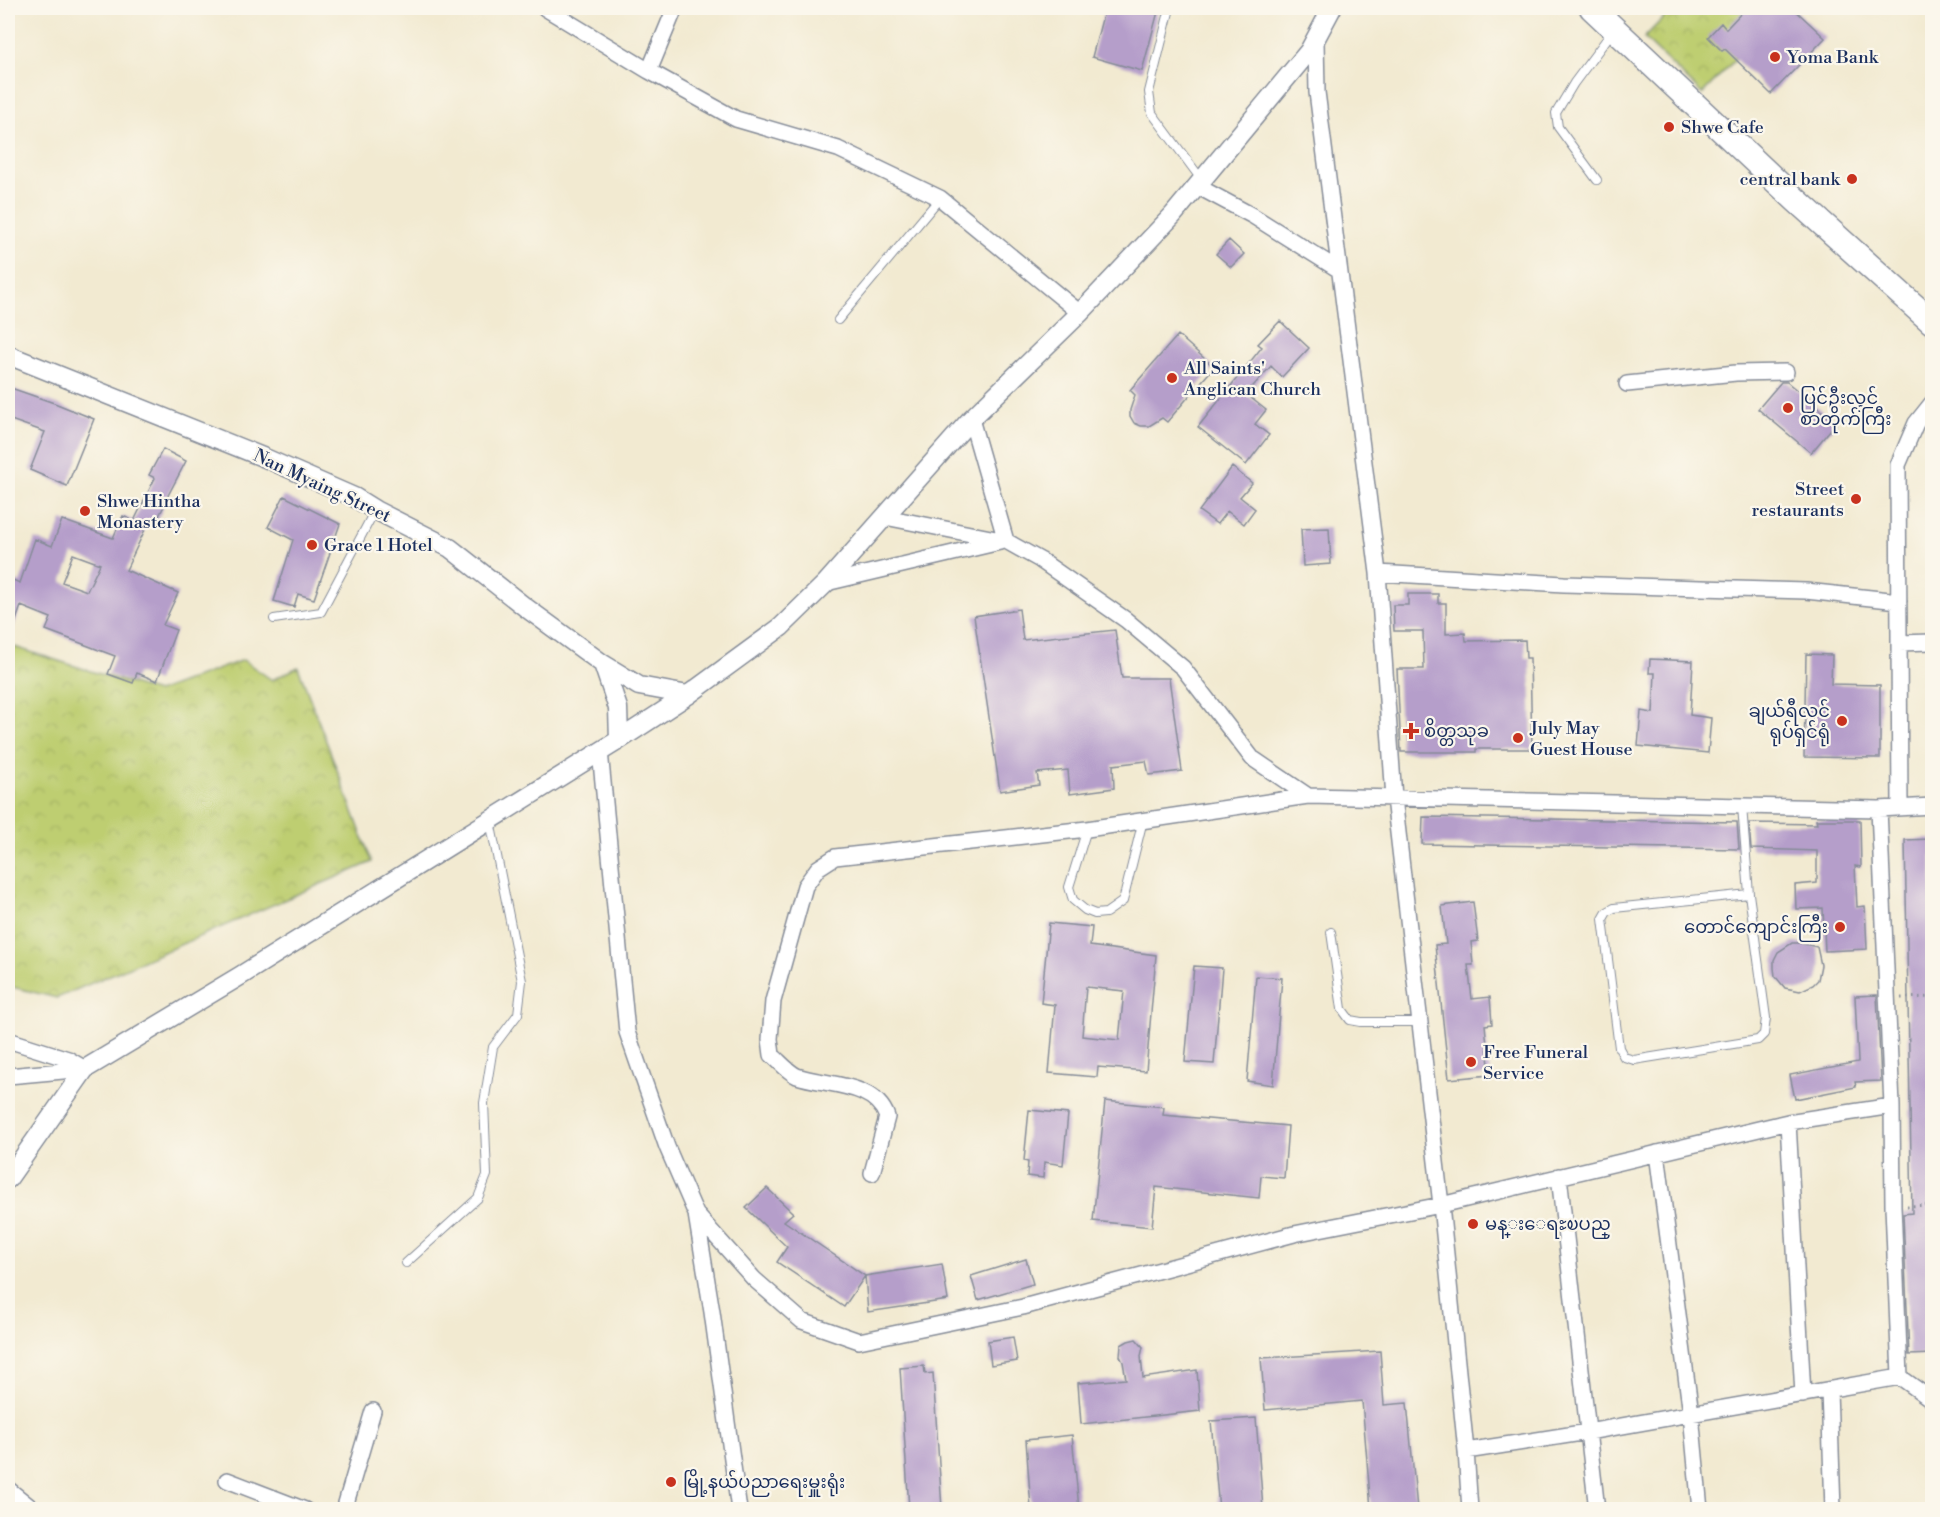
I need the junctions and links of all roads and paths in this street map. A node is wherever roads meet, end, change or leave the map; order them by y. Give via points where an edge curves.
1 (545, 8) edge
2 (675, 8) edge
3 (1170, 8) edge
4 (1332, 8) edge
5 (1592, 8) edge
6 (1614, 28) junction
7 (1316, 40) junction
8 (649, 71) junction
9 (1597, 180) dead end
10 (1199, 184) junction
11 (940, 198) junction
12 (1339, 270) junction
13 (1080, 313) junction
14 (838, 321) dead end
15 (1932, 322) edge
16 (8, 355) edge
17 (1786, 372) dead end
18 (1627, 384) dead end
19 (1932, 403) edge
20 (971, 419) junction
21 (375, 510) junction
22 (885, 518) junction
23 (1006, 541) junction
24 (1378, 573) junction
25 (826, 583) junction
26 (1899, 601) junction
27 (274, 619) dead end
28 (1932, 642) edge
29 (1899, 643) junction
30 (603, 664) junction
31 (688, 695) junction
32 (619, 740) junction
33 (600, 751) junction
34 (1308, 796) junction
35 (1394, 798) junction
36 (1742, 806) junction
37 (1932, 806) edge
38 (1900, 808) junction
39 (1879, 809) junction
40 (489, 820) junction
41 (1143, 820) junction
42 (1088, 829) junction
43 (1749, 894) junction
44 (1331, 932) dead end
45 (1932, 997) edge
46 (1886, 998) junction
47 (1420, 1022) junction
48 (8, 1040) edge
49 (85, 1069) junction
50 (8, 1076) edge
51 (1892, 1106) junction
52 (1788, 1122) junction
53 (1657, 1153) junction
54 (872, 1173) dead end
55 (1558, 1176) junction
56 (8, 1179) edge
57 (1441, 1205) junction
58 (1932, 1205) edge
59 (1893, 1206) junction
60 (696, 1214) junction
61 (406, 1263) dead end
62 (1900, 1377) junction
63 (1829, 1390) junction
64 (1803, 1395) junction
65 (1932, 1400) edge
66 (373, 1411) dead end
67 (1691, 1414) junction
68 (1588, 1432) junction
69 (1466, 1450) junction
70 (226, 1480) dead end
71 (8, 1489) edge
72 (34, 1509) edge
73 (305, 1509) edge
74 (344, 1509) edge
75 (739, 1509) edge
76 (1470, 1509) edge
77 (1597, 1509) edge
78 (1700, 1509) edge
79 (1833, 1509) edge

1 - 8 street
2 - 8 street
3 - 10 lane via 1149,92 1152,113
4 - 7 street
5 - 6 highway
6 - 9 lane via 1556,113 1558,127
6 - 15 highway
7 - 10 street
7 - 12 street via 1317,92
8 - 11 street via 736,119 837,149
10 - 12 street
10 - 13 street
11 - 13 street
11 - 14 lane
12 - 24 street
13 - 20 street
16 - 21 street, Nan Myaing Street via 265,458
17 - 18 street
19 - 26 street via 1916,423 1898,465
20 - 22 street
20 - 23 street
21 - 27 lane via 321,612
21 - 30 street, Nan Myaing Street via 450,548
22 - 23 street
22 - 25 street
23 - 25 street
23 - 34 street via 1126,620 1183,668 1252,758
24 - 26 street via 1564,584 1806,591
24 - 35 street
25 - 31 street via 782,627
26 - 29 street
28 - 29 street
29 - 38 street
30 - 31 street, Nan Myaing Street via 639,686
30 - 32 street via 618,708
31 - 32 street
32 - 33 street
33 - 40 street
33 - 60 street via 627,1032 667,1148
34 - 35 street
34 - 41 street
35 - 36 street
35 - 47 street
36 - 39 street
36 - 43 lane
37 - 38 street
38 - 39 street
39 - 46 street
40 - 49 street
40 - 61 lane via 522,981 518,1014 493,1047 483,1103 487,1175 478,1197
41 - 42 street
41 - 42 lane via 1122,901 1106,913 1085,910 1073,900 1069,887
42 - 54 street via 835,858 818,868 805,886 773,1001 772,1055 794,1075 854,1090 873,1097 884,1108 887,1117
43 - 43 lane via 1614,908 1607,912 1604,930 1618,1048 1624,1057 1634,1060 1758,1040 1764,1034 1766,1018
44 - 47 lane via 1342,1009 1350,1020
45 - 46 path
46 - 51 street
47 - 57 street
48 - 49 street via 68,1059
49 - 50 street
49 - 56 street
51 - 52 street
51 - 59 street
52 - 53 street
52 - 64 street
53 - 55 street
53 - 67 street
55 - 57 street
55 - 68 street
57 - 60 street via 1294,1234 1023,1307 859,1341 802,1321 754,1279
57 - 69 street
58 - 59 path
59 - 62 street
60 - 75 street
62 - 63 street
62 - 65 street
63 - 64 street
63 - 79 street
64 - 67 street
66 - 74 street
67 - 68 street
67 - 78 street
68 - 69 street
68 - 77 street
69 - 76 street
70 - 73 street
71 - 72 street

